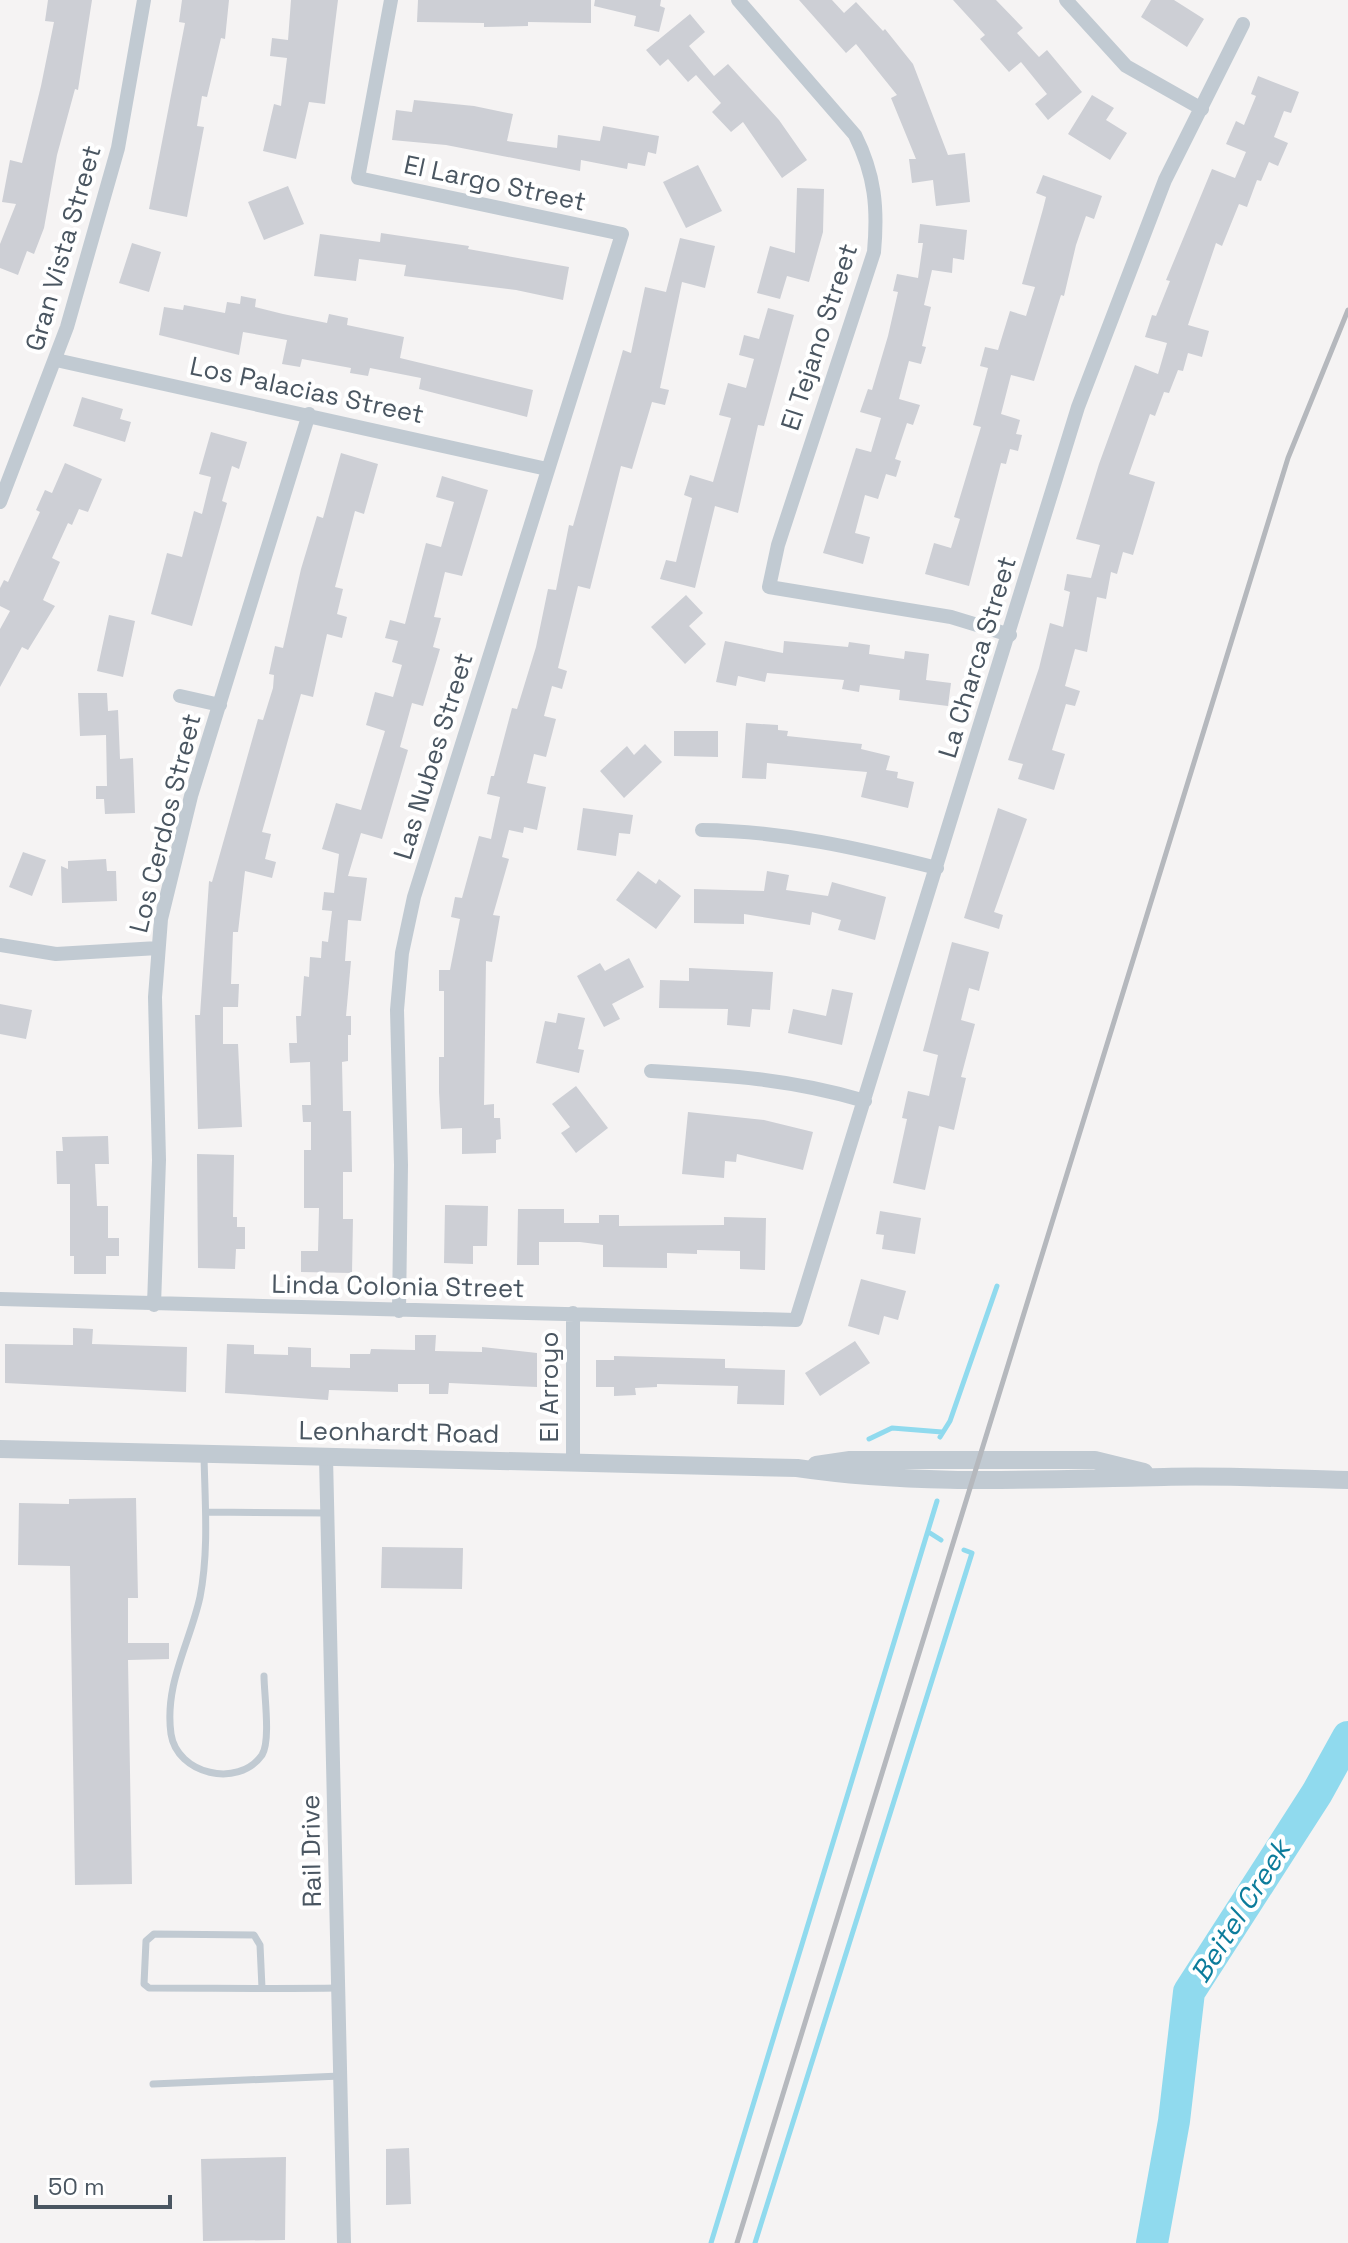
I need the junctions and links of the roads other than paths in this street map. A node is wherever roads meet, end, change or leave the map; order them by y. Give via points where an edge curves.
1 (144, 0) edge
2 (391, 0) edge
3 (738, 0) edge
4 (1066, 0) edge
5 (1243, 24) dead end
6 (1202, 109) junction
7 (622, 234) joint
8 (56, 360) junction
9 (309, 414) junction
10 (547, 469) junction
11 (0, 502) edge
12 (1010, 635) junction
13 (180, 696) dead end
14 (220, 705) junction
15 (702, 830) dead end
16 (937, 868) junction
17 (0, 945) edge
18 (158, 948) junction
19 (651, 1071) dead end
20 (865, 1101) junction
21 (0, 1299) edge
22 (154, 1305) junction
23 (399, 1311) junction
24 (573, 1313) junction
25 (796, 1320) joint
26 (0, 1449) edge
27 (204, 1454) junction
28 (326, 1457) junction
29 (573, 1462) junction
30 (1348, 1480) edge
31 (206, 1512) junction
32 (327, 1513) junction
33 (264, 1676) dead end
34 (262, 1988) junction
35 (338, 1988) junction
36 (340, 2076) junction
37 (153, 2084) dead end
38 (344, 2243) edge

1 - 8 street, Gran Vista Street via 118,148
2 - 7 street, El Largo Street via 358,178
3 - 12 street, El Tejano Street via 855,135 876,189 874,252 769,587 951,617
4 - 6 street via 1126,66
5 - 6 street, La Charca Street
6 - 12 street, La Charca Street via 1165,180 1078,407
7 - 10 street, Las Nubes Street
8 - 9 street, Los Palacias Street
8 - 11 street, Gran Vista Street
9 - 10 street, Los Palacias Street
9 - 14 street, Los Cerdos Street
10 - 23 street, Las Nubes Street via 414,897 402,953 397,1010
12 - 16 street, La Charca Street
13 - 14 street
14 - 18 street, Los Cerdos Street via 170,876
15 - 16 street via 829,841
16 - 20 street, La Charca Street
17 - 18 street via 56,954
18 - 22 street, Los Cerdos Street
19 - 20 street via 762,1077
20 - 25 street, La Charca Street
21 - 22 street, Linda Colonia Street
22 - 23 street, Linda Colonia Street
23 - 24 street, Linda Colonia Street
24 - 25 street, Linda Colonia Street
24 - 29 street, El Arroyo
26 - 27 street, Leonhardt Road
27 - 28 street, Leonhardt Road
27 - 31 lane
28 - 29 street, Leonhardt Road
28 - 32 street, Rail Drive
29 - 30 street, Leonhardt Road via 797,1468 851,1476 963,1480
31 - 32 lane
31 - 33 lane via 201,1593 176,1663 172,1691 171,1735 180,1756 195,1768 214,1773 235,1772 255,1761 266,1744
32 - 35 street, Rail Drive
34 - 34 lane via 149,1988 144,1984 146,1941 154,1934 254,1935 260,1945
34 - 35 lane
35 - 36 street, Rail Drive
36 - 37 lane
36 - 38 street, Rail Drive

